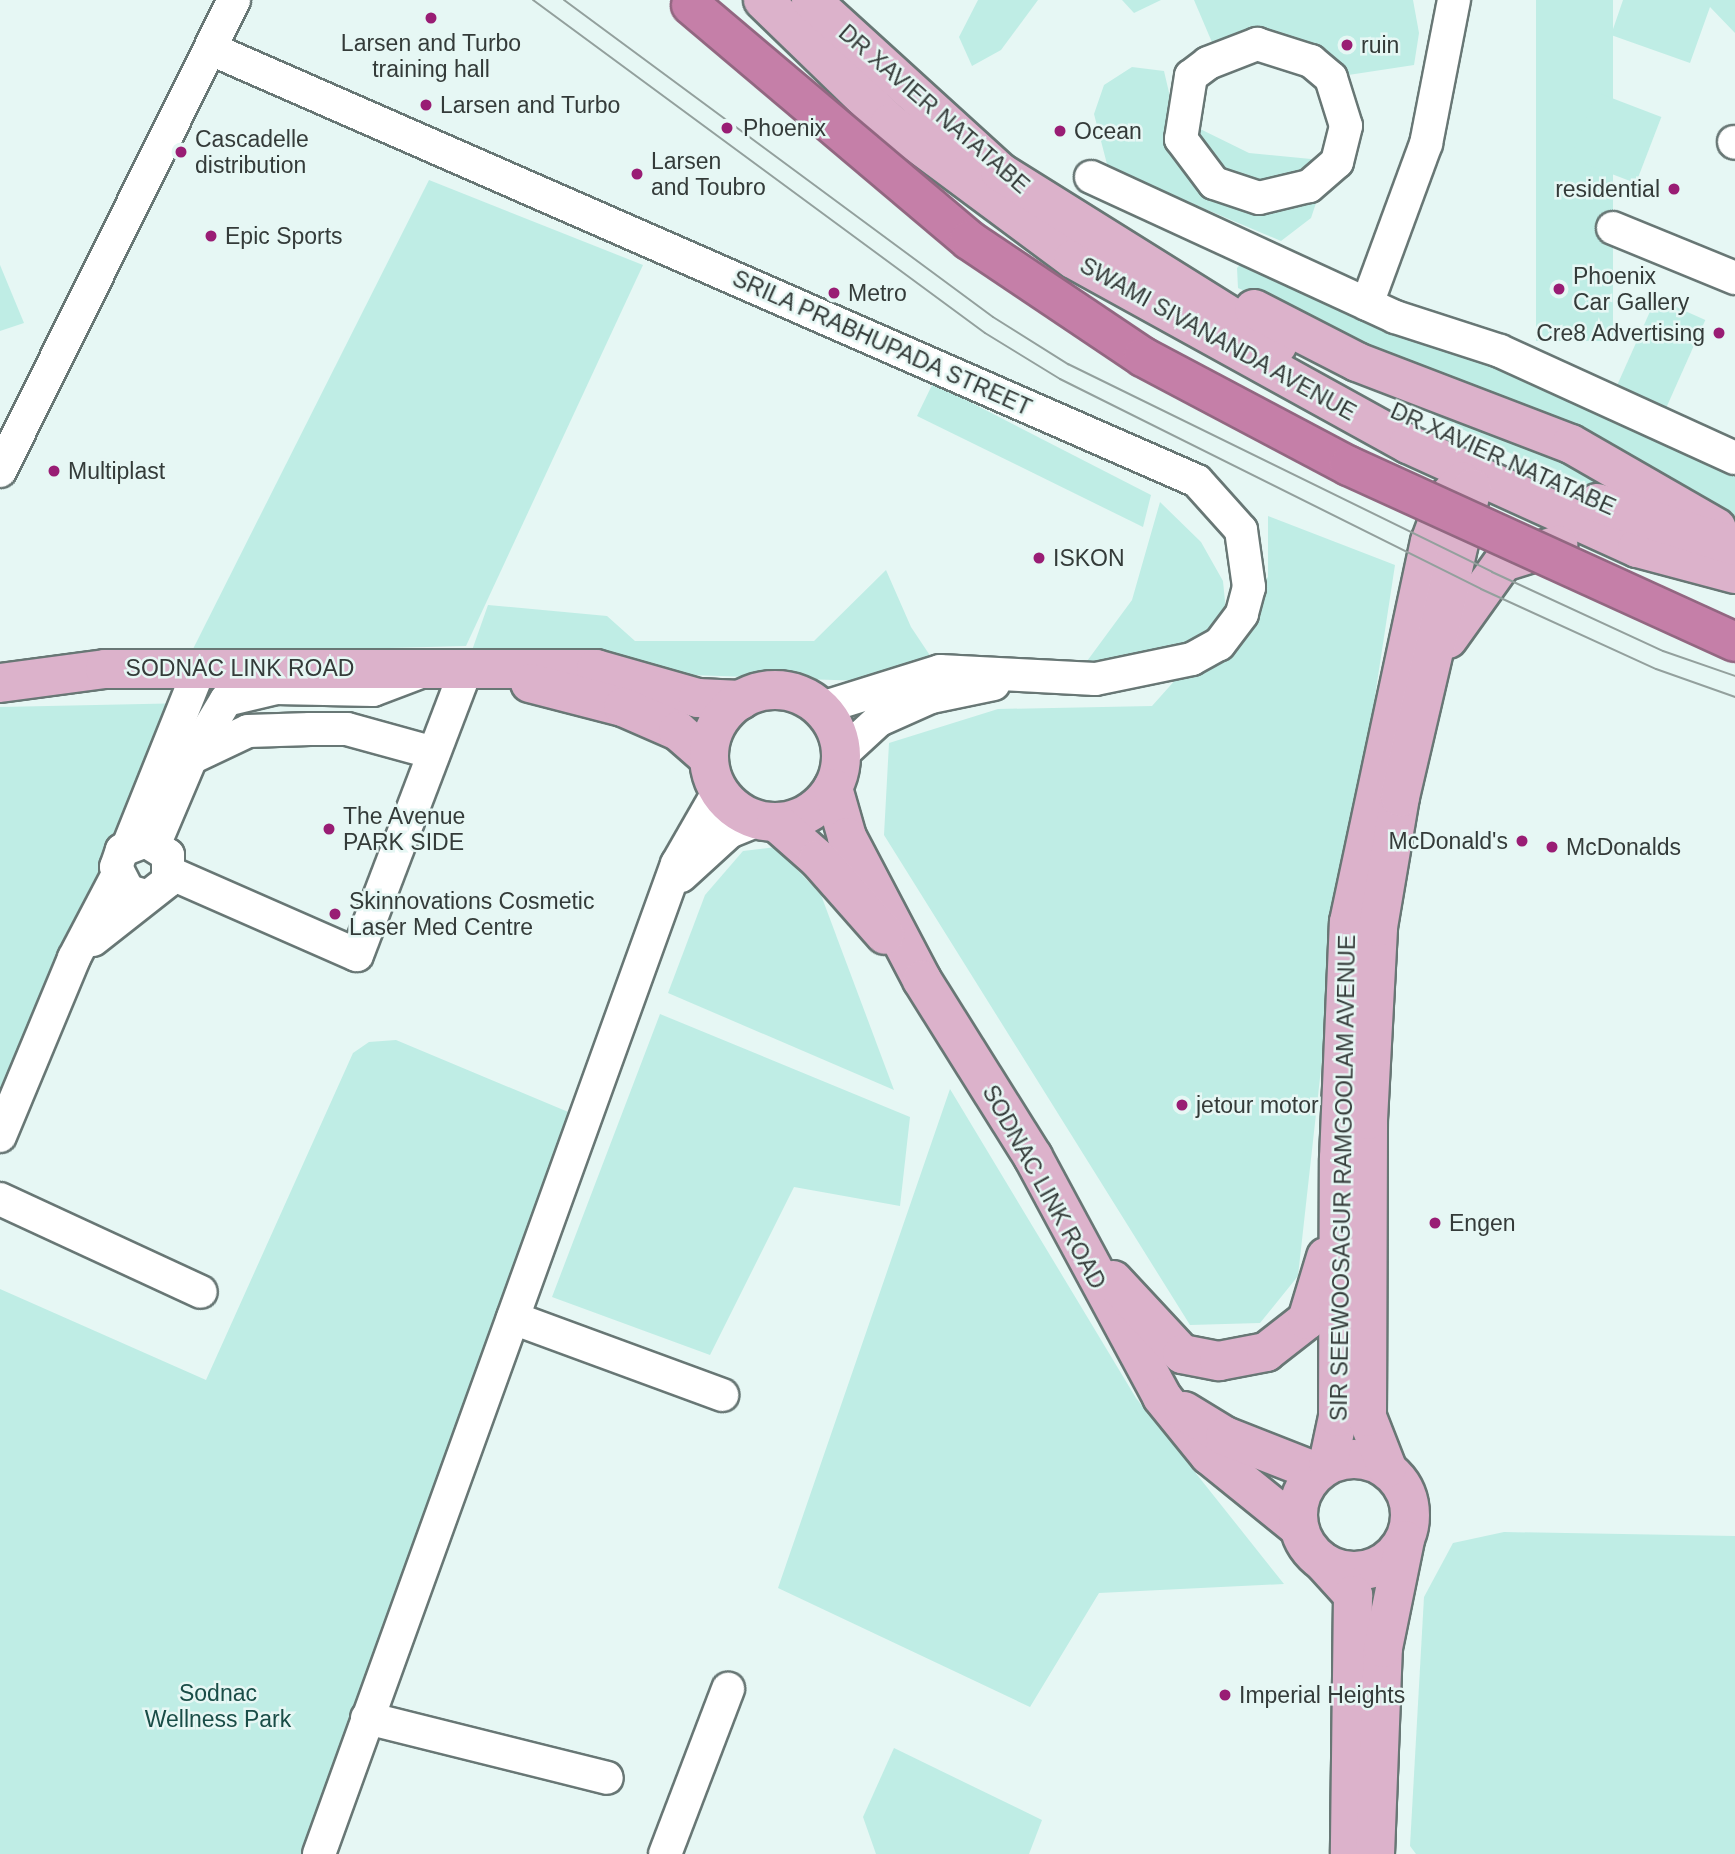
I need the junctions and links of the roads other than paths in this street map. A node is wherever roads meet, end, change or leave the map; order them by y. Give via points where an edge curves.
1 (234, 0) edge
2 (763, 0) edge
3 (811, 0) edge
4 (1454, 0) edge
5 (691, 5) dead end
6 (211, 48) junction
7 (1091, 177) dead end
8 (1235, 193) junction
9 (1063, 217) junction
10 (1614, 228) dead end
11 (1227, 237) junction
12 (1734, 275) edge
13 (1367, 304) junction
14 (1350, 412) junction
15 (1448, 438) junction
16 (1735, 458) edge
17 (1517, 470) junction
18 (0, 471) edge
19 (1471, 472) junction
20 (1735, 539) edge
21 (1735, 546) edge
22 (1637, 548) junction
23 (1735, 574) edge
24 (1414, 604) junction
25 (1735, 642) edge
26 (1436, 654) junction
27 (200, 667) junction
28 (460, 669) junction
29 (1026, 678) junction
30 (0, 683) edge
31 (741, 700) junction
32 (821, 708) junction
33 (216, 715) junction
34 (434, 753) junction
35 (191, 758) junction
36 (837, 771) junction
37 (714, 774) junction
38 (768, 821) junction
39 (142, 844) junction
40 (170, 873) junction
41 (117, 876) junction
42 (668, 890) junction
43 (145, 896) junction
44 (74, 958) junction
45 (922, 980) junction
46 (0, 1136) edge
47 (1339, 1158) junction
48 (0, 1199) edge
49 (1071, 1236) junction
50 (201, 1292) dead end
51 (513, 1318) junction
52 (722, 1395) dead end
53 (1162, 1397) junction
54 (1323, 1468) junction
55 (1387, 1468) junction
56 (1299, 1528) junction
57 (1405, 1540) junction
58 (1323, 1562) junction
59 (728, 1689) dead end
60 (367, 1717) junction
61 (607, 1778) dead end
62 (1371, 1850) edge
63 (318, 1854) edge
64 (664, 1854) edge

1 - 6 street
2 - 14 main road, SWAMI SIVANANDA AVENUE via 890,124 997,208 1157,308
3 - 9 main road, DR XAVIER NATATABE via 1000,172
4 - 13 street via 1426,144
5 - 25 highway, bridge via 969,240 1143,356 1338,461
6 - 18 street
6 - 29 street, SRILA PRABHUPADA STREET via 1197,481 1223,505 1241,530 1249,587 1242,614 1219,644 1162,669 1095,679
7 - 11 street
8 - 8 street via 1287,195 1309,186 1336,162 1345,134 1341,97 1311,61 1257,44 1208,63 1191,76 1181,139 1199,168
8 - 11 street
9 - 15 main road, DR XAVIER NATATABE via 1347,387
9 - 20 main road via 1357,362 1571,444
10 - 12 street
11 - 13 street
13 - 16 street via 1500,351
14 - 19 main road, SWAMI SIVANANDA AVENUE
14 - 24 main road via 1398,459 1408,480 1415,507 1408,554
15 - 17 main road, DR XAVIER NATATABE
15 - 19 main road
17 - 19 main road
17 - 21 main road, DR XAVIER NATATABE via 1645,522
19 - 22 main road, SWAMI SIVANANDA AVENUE
19 - 24 main road, SIR SEEWOOSAGUR RAMGOOLAM AVENUE via 1435,521
19 - 26 main road, SIR SEEWOOSAGUR RAMGOOLAM AVENUE via 1470,513
22 - 23 main road, SWAMI SIVANANDA AVENUE
22 - 26 main road via 1557,545 1503,562
24 - 47 main road, SIR SEEWOOSAGUR RAMGOOLAM AVENUE via 1349,922
26 - 55 main road, SIR SEEWOOSAGUR RAMGOOLAM AVENUE via 1402,783 1378,927 1367,1417
27 - 28 main road, SODNAC LINK ROAD
27 - 30 main road, SODNAC LINK ROAD via 106,669
27 - 33 street
27 - 39 street
28 - 31 main road, SODNAC LINK ROAD via 596,669 698,698
28 - 33 street via 373,690 276,688 226,700
28 - 34 street
28 - 37 main road, SODNAC LINK ROAD via 623,707 678,731
29 - 32 street via 940,671
29 - 36 street via 931,697 879,720
31 - 32 main road via 774,690
31 - 37 main road via 718,724
32 - 36 main road
33 - 35 street
34 - 35 street via 347,729 248,731
34 - 40 street via 357,955
35 - 39 street
36 - 38 main road via 809,813
36 - 45 main road, SODNAC LINK ROAD via 848,837
37 - 38 main road
37 - 42 street
38 - 42 street via 729,832
38 - 45 main road, SODNAC LINK ROAD via 818,859
39 - 40 street via 168,855
39 - 41 street via 118,858
40 - 43 street via 162,888
41 - 43 street via 128,891
41 - 44 street
42 - 51 street
43 - 44 street
44 - 46 street
45 - 49 main road, SODNAC LINK ROAD via 1033,1157
47 - 49 main road via 1325,1271 1307,1320 1266,1352 1219,1361 1182,1354
47 - 54 main road, SIR SEEWOOSAGUR RAMGOOLAM AVENUE via 1338,1417
48 - 50 street
49 - 53 main road, SODNAC LINK ROAD
51 - 52 street
51 - 60 street
53 - 54 main road, SODNAC LINK ROAD via 1225,1436
53 - 56 main road, SODNAC LINK ROAD via 1209,1455
54 - 55 main road via 1358,1458
54 - 56 main road via 1298,1508
55 - 57 main road via 1408,1496
56 - 58 main road
57 - 58 main road via 1378,1566 1340,1570
57 - 62 main road via 1383,1648
58 - 62 main road via 1353,1595
59 - 64 street
60 - 61 street
60 - 63 street

